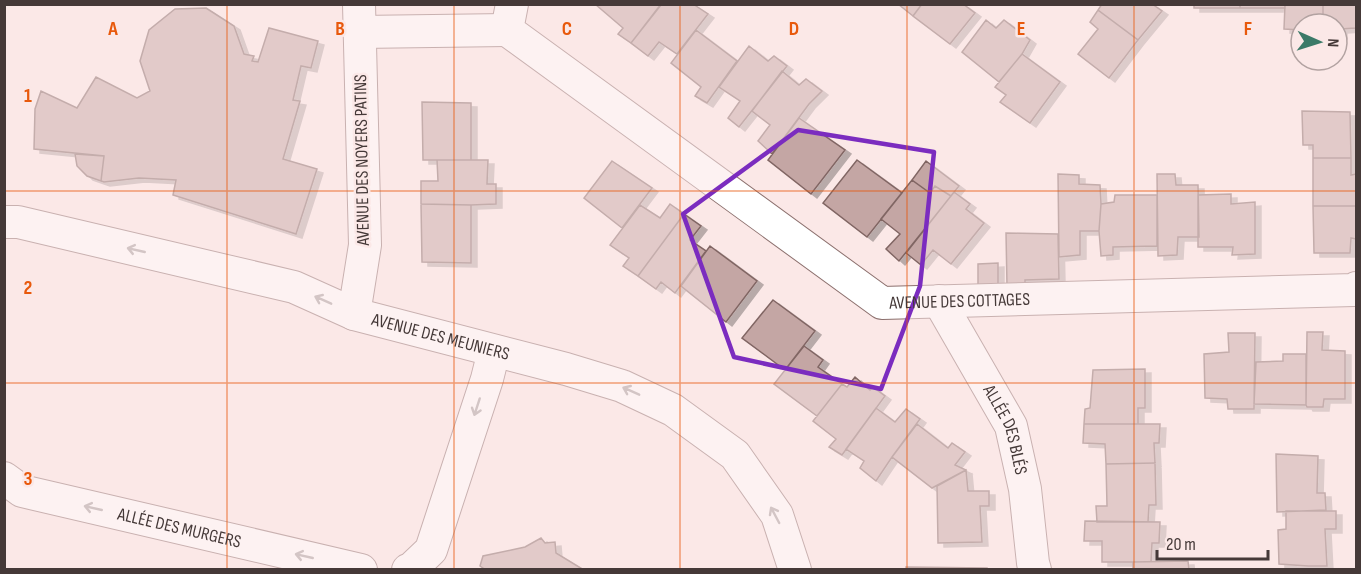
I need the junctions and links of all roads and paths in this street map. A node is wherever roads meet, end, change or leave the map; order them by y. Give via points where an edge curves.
1 (510, 17) edge
2 (359, 18) edge
3 (4, 222) edge
4 (1356, 288) edge
5 (939, 301) junction
6 (354, 314) junction
7 (494, 351) junction
8 (4, 478) edge
9 (361, 570) edge
10 (408, 570) edge
11 (795, 570) edge
12 (1035, 570) edge

1 - 2 street, AVENUE DES COTTAGES
1 - 5 street, AVENUE DES COTTAGES via 882,303
2 - 6 street, AVENUE DES NOYERS PATINS via 365,245
6 -> 3 street, AVENUE DES MEUNIERS via 294,287 18,222
4 - 5 street, AVENUE DES COTTAGES
5 - 12 street, ALLÉE DES BLÉS via 1011,426 1025,489
6 - 7 street, AVENUE DES MEUNIERS
7 -> 10 street via 430,550
11 -> 7 street, AVENUE DES MEUNIERS via 777,515 735,455 673,410 622,386
9 -> 8 street, ALLÉE DES MURGERS via 22,492

